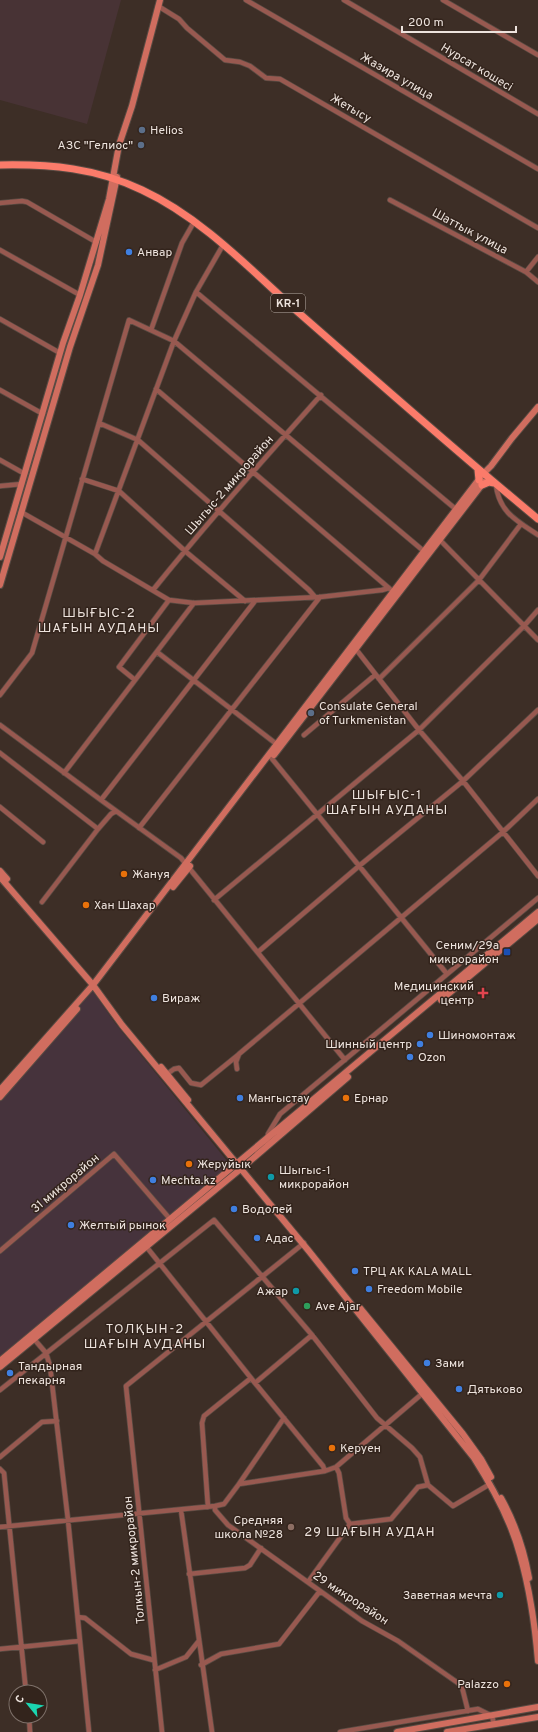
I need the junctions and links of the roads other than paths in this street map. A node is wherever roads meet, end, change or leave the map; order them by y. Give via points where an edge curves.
1 (246, 0) edge
2 (344, 0) edge
3 (443, 0) edge
4 (159, 3) edge
5 (538, 55) edge
6 (538, 114) edge
7 (0, 165) edge
8 (538, 169) edge
9 (115, 179) junction
10 (390, 200) dead end
11 (0, 202) edge
12 (194, 222) junction
13 (538, 228) edge
14 (96, 242) junction
15 (223, 245) junction
16 (0, 250) edge
17 (538, 257) edge
18 (526, 272) junction
19 (538, 282) edge
20 (196, 292) junction
21 (80, 295) junction
22 (0, 319) edge
23 (151, 330) junction
24 (174, 341) junction
25 (63, 343) junction
26 (70, 346) junction
27 (60, 353) junction
28 (156, 389) junction
29 (0, 390) edge
30 (321, 395) junction
31 (538, 407) edge
32 (42, 414) junction
33 (99, 422) junction
34 (286, 435) junction
35 (138, 440) junction
36 (0, 460) edge
37 (253, 471) junction
38 (25, 474) junction
39 (482, 478) junction
40 (82, 479) junction
41 (22, 484) junction
42 (495, 484) junction
43 (0, 486) edge
44 (119, 491) junction
45 (459, 511) junction
46 (21, 512) junction
47 (220, 512) junction
48 (538, 519) edge
49 (521, 524) junction
50 (538, 536) edge
51 (65, 538) junction
52 (438, 538) junction
53 (2, 544) edge
54 (12, 546) junction
55 (185, 551) junction
56 (95, 554) junction
57 (426, 554) junction
58 (0, 557) edge
59 (479, 580) junction
60 (0, 585) edge
61 (153, 590) junction
62 (394, 591) junction
63 (317, 597) junction
64 (169, 600) junction
65 (245, 601) junction
66 (255, 601) junction
67 (194, 603) junction
68 (538, 610) edge
69 (524, 626) junction
70 (538, 640) edge
71 (354, 647) junction
72 (157, 652) junction
73 (377, 677) junction
74 (135, 680) junction
75 (193, 680) junction
76 (0, 695) edge
77 (233, 709) junction
78 (538, 710) edge
79 (0, 725) edge
80 (419, 730) junction
81 (304, 736) dead end
82 (278, 746) junction
83 (0, 753) edge
84 (270, 757) junction
85 (64, 773) junction
86 (463, 781) junction
87 (538, 799) edge
88 (101, 800) junction
89 (0, 807) edge
90 (116, 811) junction
91 (317, 814) junction
92 (139, 828) junction
93 (98, 829) junction
94 (503, 832) junction
95 (43, 842) dead end
96 (187, 866) junction
97 (359, 866) junction
98 (0, 871) edge
99 (538, 876) edge
100 (0, 877) edge
101 (538, 898) edge
102 (214, 900) junction
103 (42, 902) dead end
104 (538, 912) edge
105 (400, 917) junction
106 (538, 919) edge
107 (258, 952) junction
108 (482, 963) junction
109 (447, 974) junction
110 (95, 985) junction
111 (299, 1002) junction
112 (239, 1054) junction
113 (345, 1060) junction
114 (237, 1069) dead end
115 (167, 1074) junction
116 (0, 1090) edge
117 (0, 1097) edge
118 (267, 1142) junction
119 (239, 1165) junction
120 (172, 1221) junction
121 (304, 1243) junction
122 (144, 1244) junction
123 (0, 1250) edge
124 (160, 1263) junction
125 (262, 1276) junction
126 (77, 1300) junction
127 (206, 1322) junction
128 (312, 1335) junction
129 (34, 1339) junction
130 (46, 1353) junction
131 (0, 1361) edge
132 (0, 1367) edge
133 (251, 1378) junction
134 (255, 1383) junction
135 (0, 1390) edge
136 (425, 1391) junction
137 (284, 1418) junction
138 (57, 1421) junction
139 (385, 1426) junction
140 (0, 1457) edge
141 (336, 1467) junction
142 (0, 1469) edge
143 (325, 1471) junction
144 (492, 1483) junction
145 (239, 1484) junction
146 (428, 1485) junction
147 (215, 1506) junction
148 (208, 1507) junction
149 (180, 1510) junction
150 (139, 1514) junction
151 (68, 1520) junction
152 (350, 1524) junction
153 (9, 1526) junction
154 (0, 1528) edge
155 (261, 1548) junction
156 (189, 1574) junction
157 (308, 1582) junction
158 (320, 1591) junction
159 (78, 1617) junction
160 (535, 1622) junction
161 (538, 1634) edge
162 (80, 1642) junction
163 (198, 1642) junction
164 (22, 1647) junction
165 (0, 1649) edge
166 (153, 1660) junction
167 (538, 1661) edge
168 (201, 1665) junction
169 (155, 1670) junction
170 (25, 1684) edge
171 (538, 1708) edge
172 (468, 1711) junction
173 (492, 1716) junction
174 (538, 1717) edge
175 (494, 1724) junction
176 (89, 1732) edge
177 (162, 1732) edge
178 (212, 1732) edge
179 (340, 1732) edge
180 (397, 1732) edge
181 (447, 1732) edge

1 - 8 street, Жазира улица
2 - 6 street, Нурсат кошесi
3 - 5 street
4 - 9 main road via 119,145
4 - 13 street, Жетысу via 225,60 250,66 266,78 280,79
7 - 9 main road, KR-1 via 59,166
9 - 12 main road, KR-1 via 161,199
9 - 14 main road
9 - 26 main road via 98,265
10 - 18 street, Шаттык улица
11 - 14 street via 27,202
12 - 15 main road, KR-1
12 - 23 street via 182,243
14 - 21 main road
15 - 20 street
15 - 39 main road, KR-1
16 - 21 street
17 - 18 street
18 - 19 street, Шаттык улица
20 - 24 street
20 - 30 street
21 - 25 main road
22 - 27 street
23 - 24 street
23 - 33 street via 129,320
24 - 28 street
24 - 34 street
25 - 26 main road
25 - 27 main road
26 - 46 main road
27 - 32 main road
28 - 35 street
28 - 37 street
29 - 32 street
30 - 34 street, Шыгыс-2 микрорайон
30 - 45 street
31 - 39 main road
32 - 38 main road
33 - 35 street
33 - 40 street
34 - 37 street, Шыгыс-2 микрорайон
34 - 57 street
35 - 44 street
35 - 47 street
36 - 38 street
37 - 47 street, Шыгыс-2 микрорайон
37 - 62 street
38 - 41 main road
39 - 42 main road, KR-1
39 - 45 main road
40 - 44 street
40 - 51 street
41 - 43 street
41 - 53 main road
42 - 48 main road, KR-1
42 - 49 street via 502,508
44 - 55 street
44 - 56 street
45 - 52 main road
46 - 51 street
46 - 54 main road
47 - 55 street, Шыгыс-2 микрорайон
47 - 63 street
49 - 50 street
49 - 59 street
51 - 56 street
51 - 76 street via 32,653
52 - 57 main road
52 - 59 street
53 - 54 street
53 - 58 main road
54 - 60 main road
55 - 61 street, Шыгыс-2 микрорайон
55 - 65 street
56 - 61 street
57 - 62 main road
59 - 69 street
59 - 73 street
61 - 64 street
62 - 63 street
62 - 71 main road
63 - 66 street
63 - 77 street
64 - 67 street
64 - 74 street via 119,667
65 - 66 street
65 - 67 street
66 - 75 street
67 - 72 street
68 - 69 street
69 - 70 street
69 - 80 street
71 - 73 street
71 - 82 main road
72 - 74 street
72 - 75 street
73 - 80 street
73 - 81 street
74 - 85 street
75 - 77 street
75 - 88 street
77 - 82 street
77 - 92 street
78 - 86 street
79 - 85 street
80 - 86 street
80 - 91 street
82 - 84 main road
83 - 93 street
84 - 91 street
84 - 96 main road
85 - 88 street
86 - 94 street
86 - 97 street
87 - 94 street
88 - 90 street
89 - 95 street
90 - 92 street
90 - 93 street
91 - 97 street
91 - 102 street
92 - 96 street via 181,858
93 - 103 street
94 - 99 street
94 - 105 street
96 - 102 street
96 - 110 main road
97 - 105 street
97 - 107 street
98 - 110 main road
100 - 110 main road
101 - 109 street
102 - 107 street
104 - 108 main road
105 - 109 street
105 - 111 street
106 - 108 main road
107 - 111 street
108 - 118 main road
109 - 113 street
110 - 115 main road
110 - 116 main road
110 - 117 main road
110 - 119 main road via 122,1026
111 - 112 street
111 - 113 street
112 - 114 street
112 - 115 street via 201,1085 191,1083 179,1068
113 - 118 street via 280,1114
115 - 119 main road
118 - 119 main road
119 - 120 main road
119 - 121 main road
120 - 122 main road
120 - 123 street, 31 микрорайон via 114,1154
121 - 125 street
121 - 136 main road
122 - 124 street
122 - 126 main road
124 - 125 street via 214,1220
124 - 127 street
124 - 130 street
125 - 127 street
125 - 128 street
126 - 129 main road
126 - 131 main road
127 - 133 street
127 - 150 street, Толкын-2 микрорайон via 126,1386
128 - 134 street
128 - 139 street
129 - 130 street
129 - 132 main road
130 - 135 street
130 - 138 street
133 - 134 street
133 - 148 street via 204,1416 202,1423
134 - 137 street
136 - 139 street
136 - 144 main road
137 - 143 street
137 - 145 street
138 - 140 street via 42,1422
138 - 151 street
139 - 141 street
139 - 146 street via 420,1457
141 - 143 street
141 - 152 street via 346,1518
142 - 153 street via 4,1473
143 - 145 street
144 - 146 street via 453,1506
144 - 160 main road via 520,1554
145 - 147 street via 224,1504
146 - 152 street via 418,1487 391,1519
147 - 148 street
147 - 155 street, 29 микрорайон via 215,1510 228,1526
148 - 149 street
149 - 150 street
149 - 156 street
150 - 151 street
150 - 166 street, Толкын-2 микрорайон
151 - 153 street
151 - 159 street
152 - 157 street
153 - 154 street
153 - 164 street
155 - 156 street via 245,1568
155 - 157 street, 29 микрорайон
156 - 163 street
157 - 158 street, 29 микрорайон
158 - 168 street via 279,1644 221,1654
158 - 172 street, 29 микрорайон via 362,1621 398,1640 458,1683 462,1687
159 - 162 street
159 - 166 street via 85,1618 131,1654
160 - 161 main road
160 - 167 main road
162 - 164 street
162 - 176 street
163 - 168 street
163 - 169 street via 186,1657
164 - 165 street
164 - 170 street
166 - 169 street, Толкын-2 микрорайон
168 - 178 street
169 - 177 street, Толкын-2 микрорайон
171 - 173 main road
172 - 173 street via 478,1709
172 - 179 street
173 - 175 street
173 - 180 main road
174 - 175 main road
175 - 181 main road

